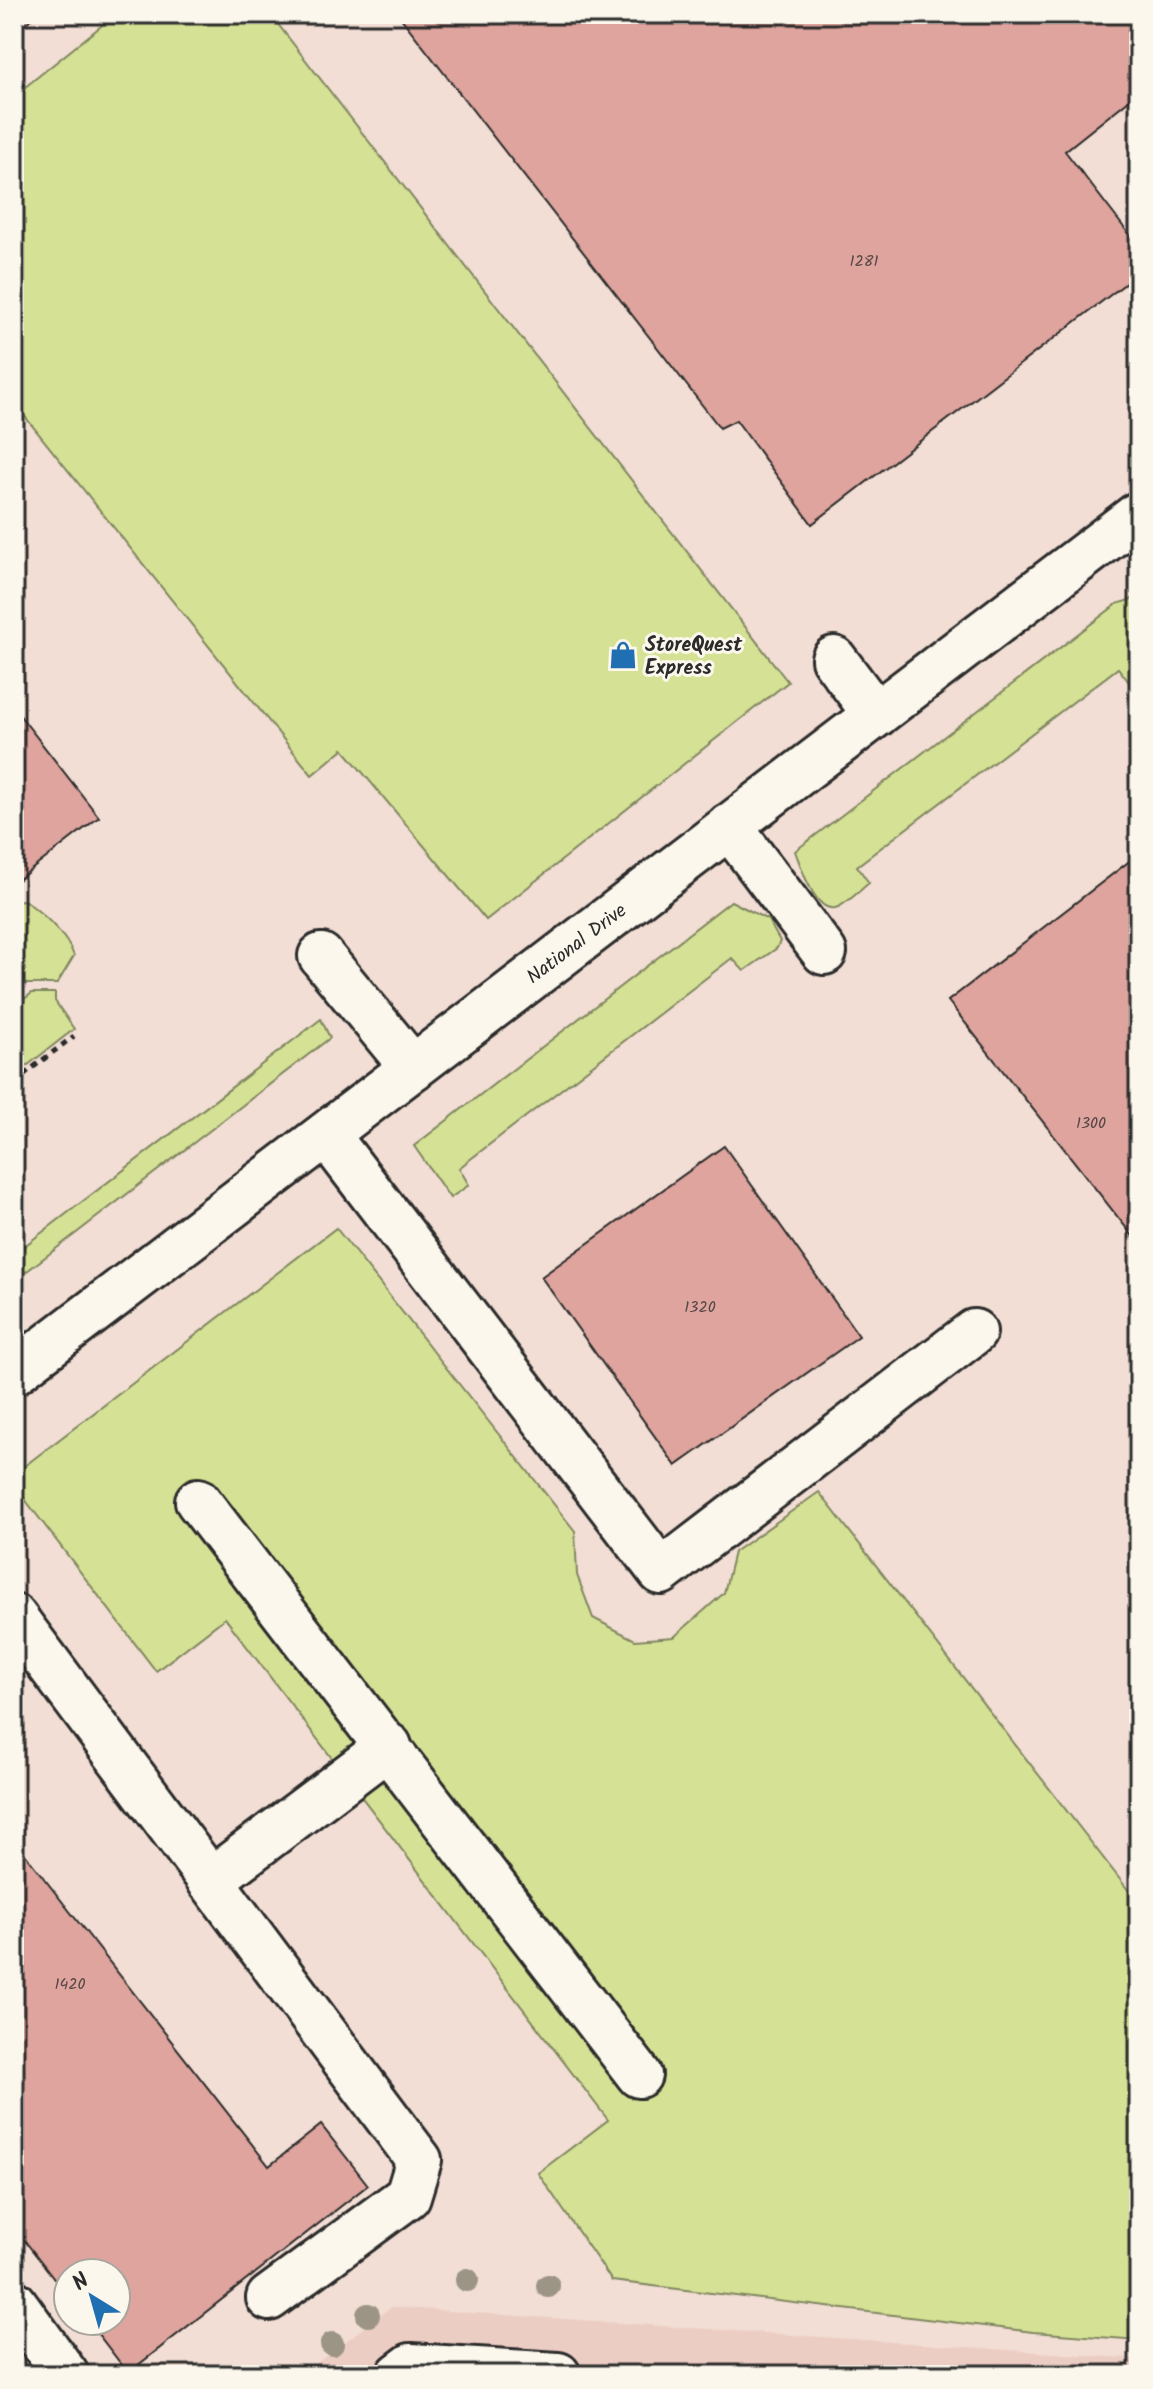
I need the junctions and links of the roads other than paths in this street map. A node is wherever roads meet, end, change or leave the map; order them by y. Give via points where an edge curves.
1 (1139, 514) edge
2 (834, 659) dead end
3 (876, 715) junction
4 (729, 826) junction
5 (824, 952) dead end
6 (321, 956) dead end
7 (413, 1068) junction
8 (326, 1134) junction
9 (974, 1332) dead end
10 (14, 1372) edge
11 (198, 1501) dead end
12 (14, 1617) edge
13 (389, 1746) junction
14 (210, 1881) junction
15 (639, 2075) dead end
16 (269, 2298) dead end
17 (14, 2303) edge
18 (66, 2375) edge
19 (399, 2375) edge
20 (558, 2375) edge

1 - 3 street, National Drive
2 - 3 street
3 - 4 street, National Drive
4 - 5 street
4 - 7 street, National Drive
6 - 7 street
7 - 8 street, National Drive
8 - 9 street via 661,1572
8 - 10 street, National Drive
11 - 13 street
12 - 14 street
13 - 14 street
13 - 15 street
14 - 16 street via 419,2160 408,2196
17 - 18 street
19 - 20 street via 411,2366

